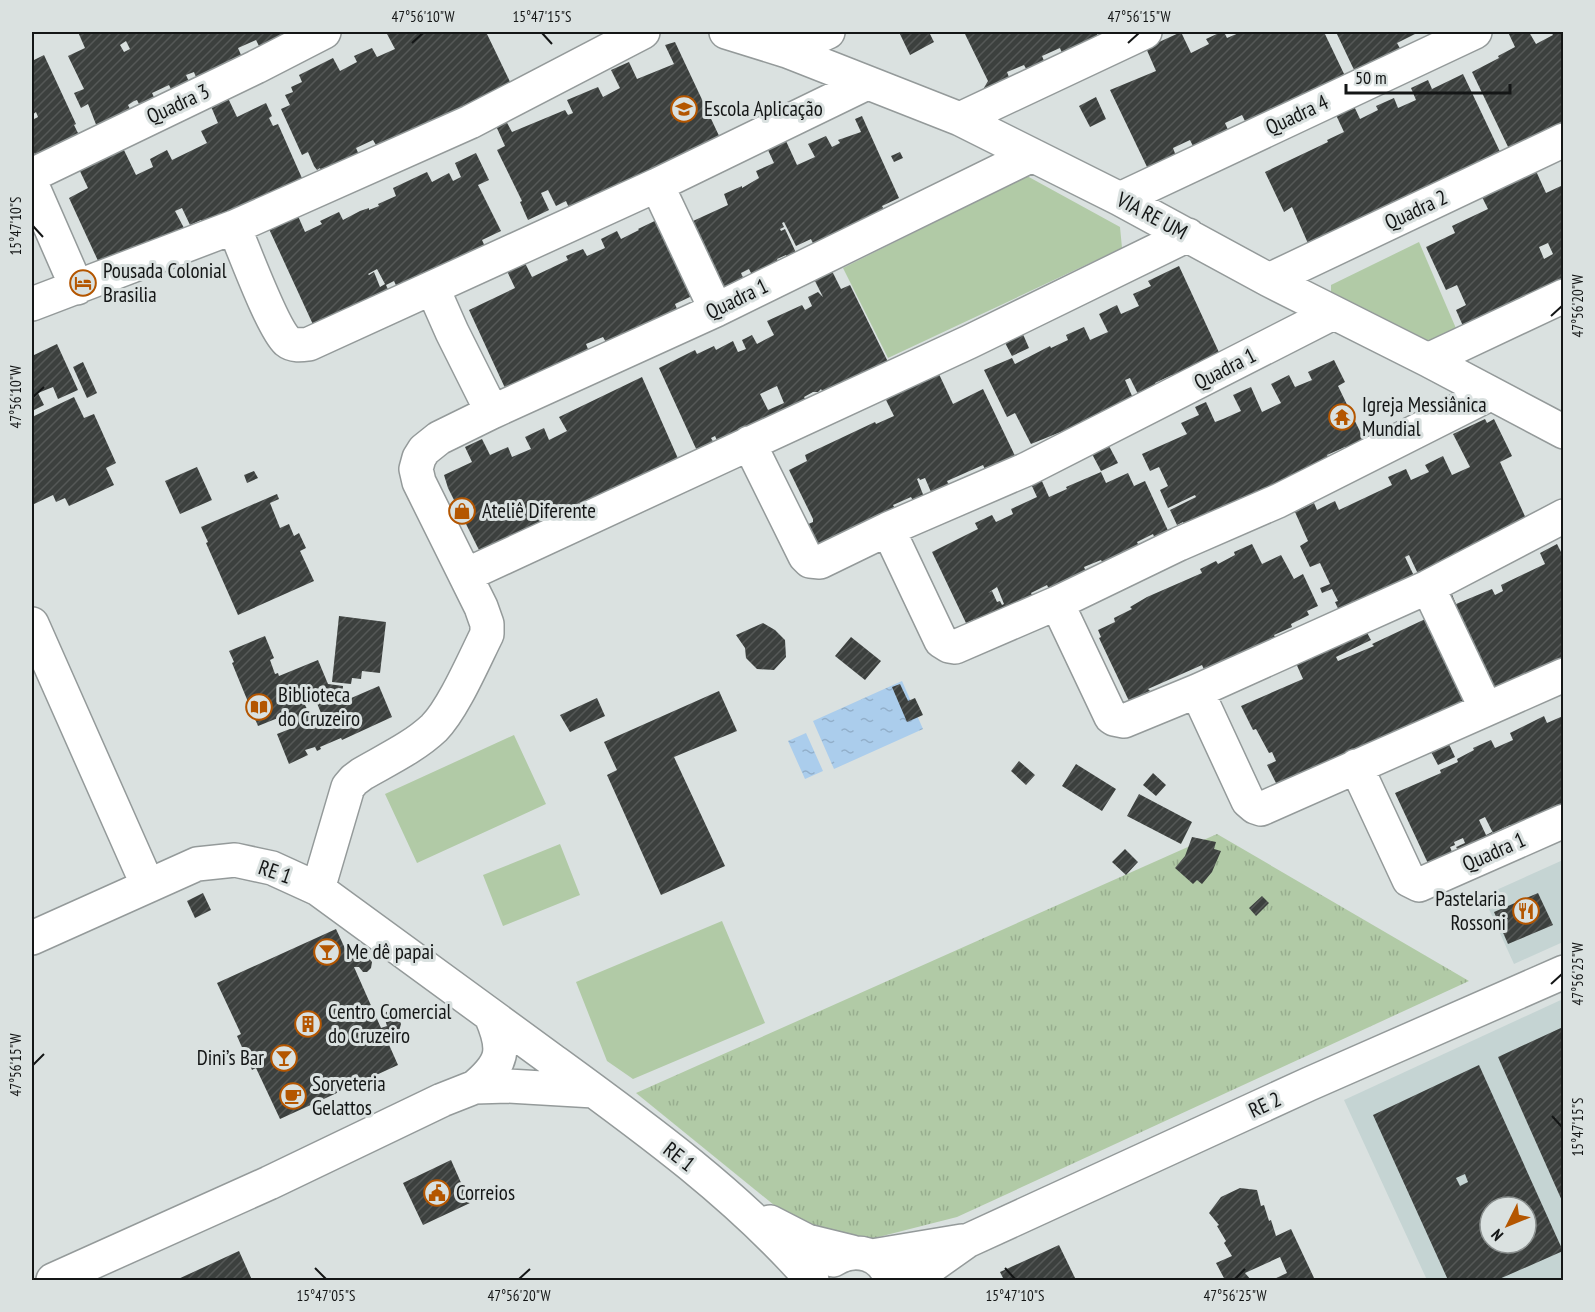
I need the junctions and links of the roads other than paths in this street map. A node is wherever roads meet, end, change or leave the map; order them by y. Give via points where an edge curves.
1 (324, 32) edge
2 (643, 32) edge
3 (726, 32) edge
4 (828, 32) edge
5 (1145, 32) edge
6 (1475, 32) edge
7 (787, 51) junction
8 (867, 83) junction
9 (960, 119) junction
10 (1563, 140) edge
11 (1032, 155) junction
12 (32, 175) edge
13 (657, 184) junction
14 (32, 185) edge
15 (1120, 198) junction
16 (234, 227) junction
17 (1188, 235) junction
18 (1269, 280) junction
19 (77, 288) junction
20 (433, 289) junction
21 (1563, 296) edge
22 (32, 304) edge
23 (716, 310) junction
24 (1334, 313) junction
25 (1428, 360) junction
26 (1490, 394) junction
27 (492, 412) junction
28 (1563, 432) edge
29 (749, 442) junction
30 (1563, 516) edge
31 (888, 529) junction
32 (466, 575) junction
33 (1428, 587) junction
34 (1057, 603) junction
35 (32, 624) edge
36 (1563, 675) edge
37 (1197, 691) junction
38 (1486, 709) junction
39 (1356, 766) junction
40 (1563, 821) edge
41 (148, 886) junction
42 (318, 888) junction
43 (32, 938) edge
44 (1563, 972) edge
45 (491, 1016) junction
46 (475, 1088) junction
47 (594, 1091) junction
48 (734, 1202) junction
49 (967, 1241) junction
50 (871, 1263) edge
51 (53, 1281) edge
52 (812, 1281) edge
53 (821, 1281) edge
54 (912, 1281) edge

1 - 12 street, Quadra 3
2 - 16 street via 470,122
3 - 7 street, VIA RE UM
4 - 7 street
5 - 9 street
6 - 15 street, Quadra 4
7 - 8 street, VIA RE UM
8 - 9 street, VIA RE UM
8 - 13 street
9 - 11 street, VIA RE UM
10 - 18 street, Quadra 2
11 - 15 street, VIA RE UM
11 - 23 street, Quadra 1
13 - 20 street
13 - 23 street
14 - 19 street
15 - 17 street, VIA RE UM
16 - 19 street
16 - 20 street via 277,326 287,341 297,345 309,344
17 - 18 street, VIA RE UM
17 - 29 street via 969,342
18 - 24 street, VIA RE UM
19 - 22 street
20 - 27 street
21 - 25 street
23 - 27 street, Quadra 1
24 - 25 street, VIA RE UM
24 - 31 street, Quadra 1 via 1027,469
25 - 26 street, VIA RE UM
26 - 28 street, VIA RE UM
26 - 34 street via 1278,501
27 - 32 street, Quadra 1 via 440,438 424,450 416,469
29 - 31 street, Quadra 1 via 810,561 820,562
29 - 32 street
30 - 33 street
31 - 34 street via 941,641 949,646 955,647
32 - 42 street via 487,624 487,634 446,713 434,727 348,787
33 - 37 street
33 - 38 street
34 - 37 street via 1114,719 1124,721
35 - 41 street
36 - 38 street
37 - 39 street via 1248,801 1255,807 1261,808
38 - 39 street
39 - 40 street, Quadra 1 via 1409,880 1415,885
41 - 42 street, RE 1 via 196,864 235,860 272,868
41 - 43 street, RE 1
42 - 45 street, RE 1
44 - 49 street, RE 2
45 - 46 street via 498,1035 499,1058 492,1072
45 - 47 street, RE 1
46 - 47 street
46 - 51 street
47 - 48 street, RE 1
48 - 50 street, RE 1 via 807,1241
48 - 52 street, RE 1
49 - 50 street, RE 2
49 - 54 street, RE 2
50 - 53 street via 833,1260

